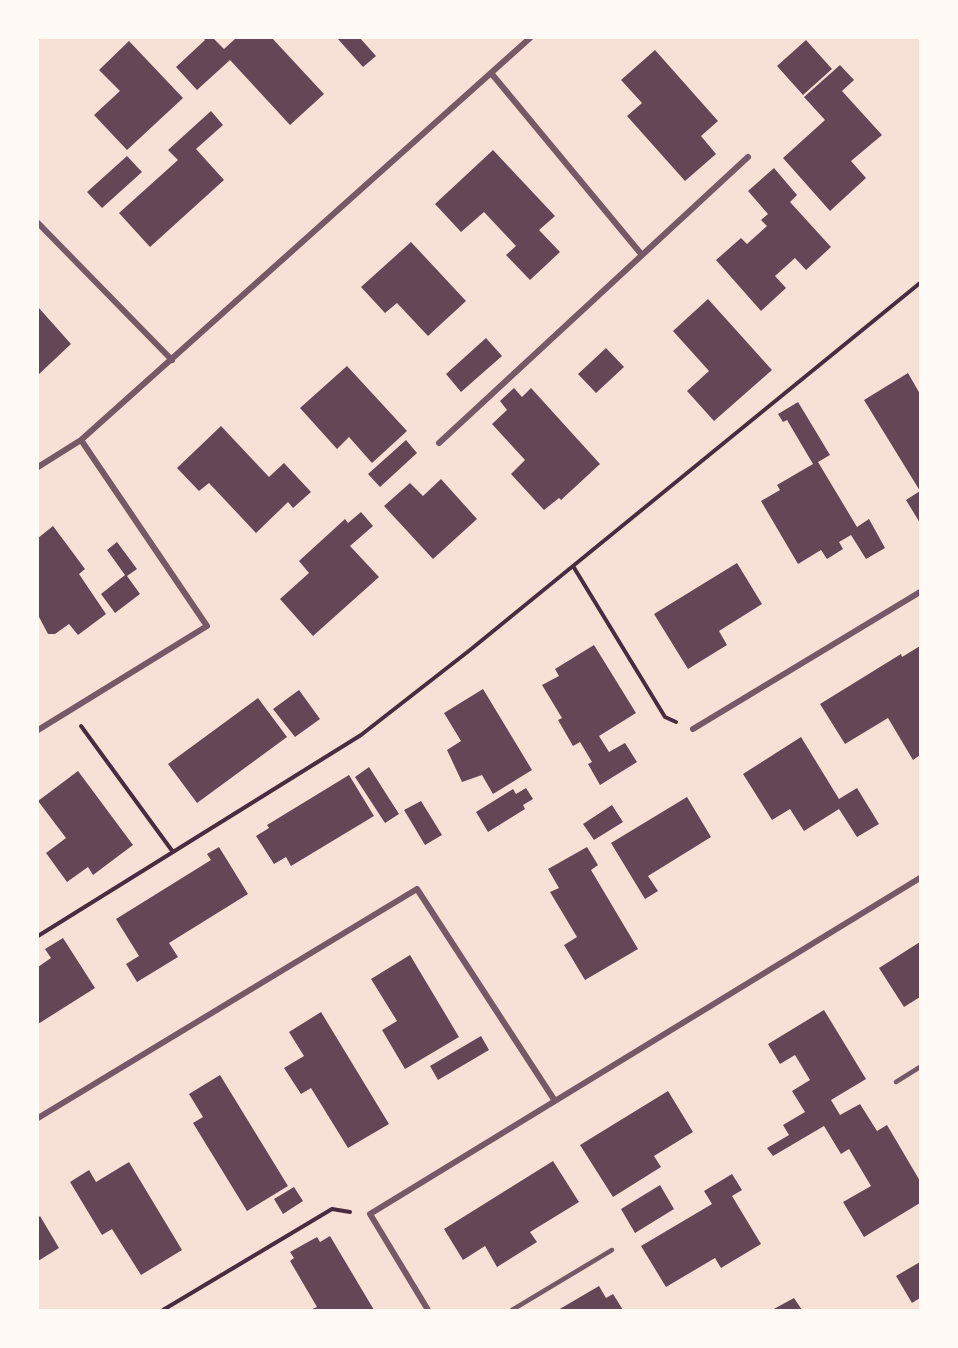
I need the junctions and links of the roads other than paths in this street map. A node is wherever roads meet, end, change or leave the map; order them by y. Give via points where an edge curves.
1 (530, 38) edge
2 (490, 73) junction
3 (748, 157) dead end
4 (38, 223) edge
5 (642, 255) junction
6 (172, 360) junction
7 (81, 440) junction
8 (439, 442) dead end
9 (38, 466) edge
10 (921, 592) edge
11 (693, 729) road end
12 (38, 730) edge
13 (921, 878) edge
14 (921, 1066) edge
15 (896, 1082) dead end
16 (555, 1101) junction
17 (38, 1118) edge
18 (612, 1250) dead end
19 (428, 1311) edge
20 (512, 1311) edge

1 - 2 street
2 - 5 street
2 - 6 street
3 - 5 street
4 - 6 street
5 - 8 street
6 - 7 street
7 - 9 street
7 - 12 street via 207,626
10 - 11 street
13 - 16 street
14 - 15 lane
16 - 17 street via 417,889
16 - 19 street via 369,1214
18 - 20 lane

